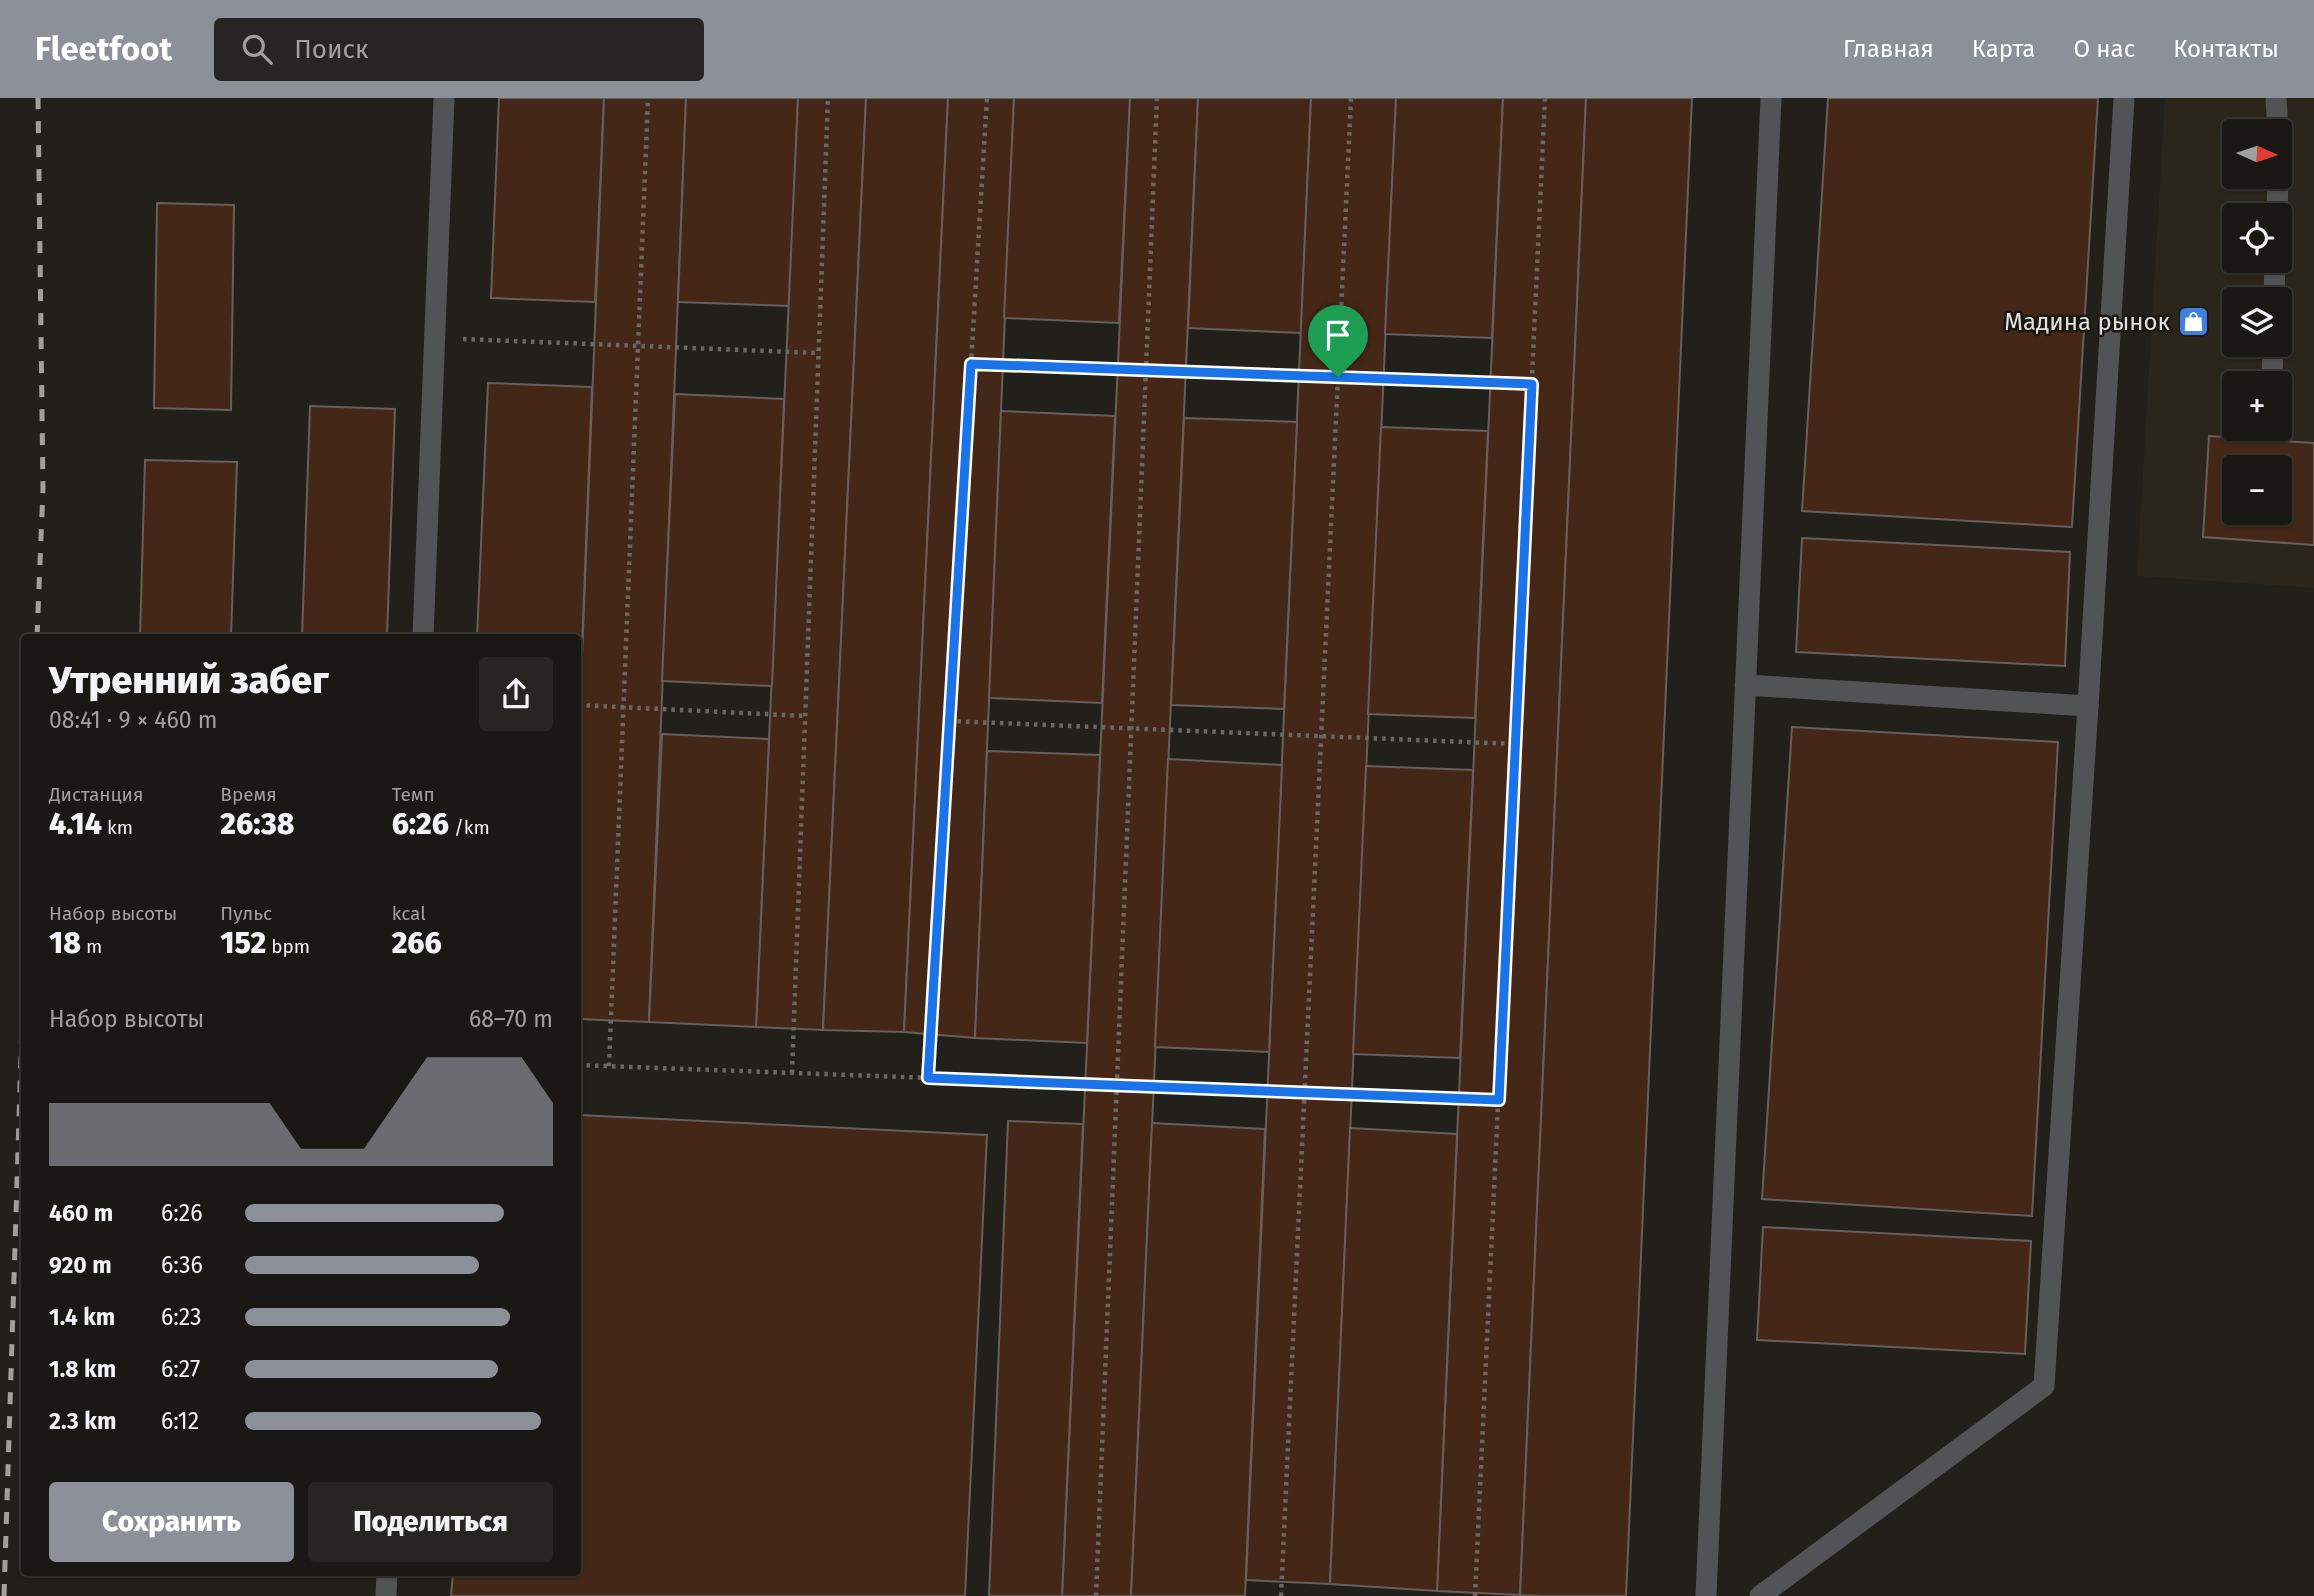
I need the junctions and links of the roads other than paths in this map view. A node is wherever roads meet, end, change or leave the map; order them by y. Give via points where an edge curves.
1 (444, 98) edge
2 (1771, 98) edge
3 (2124, 98) edge
4 (2276, 98) edge
5 (2277, 119) edge
6 (423, 634) edge
7 (1745, 685) junction
8 (2088, 706) junction
9 (387, 1576) edge
10 (386, 1596) edge
11 (1706, 1596) edge
12 (1760, 1596) edge

1 - 6 lane
2 - 7 lane
3 - 8 lane
4 - 5 lane
7 - 8 lane
7 - 11 lane
8 - 12 lane via 2044,1386
9 - 10 lane

